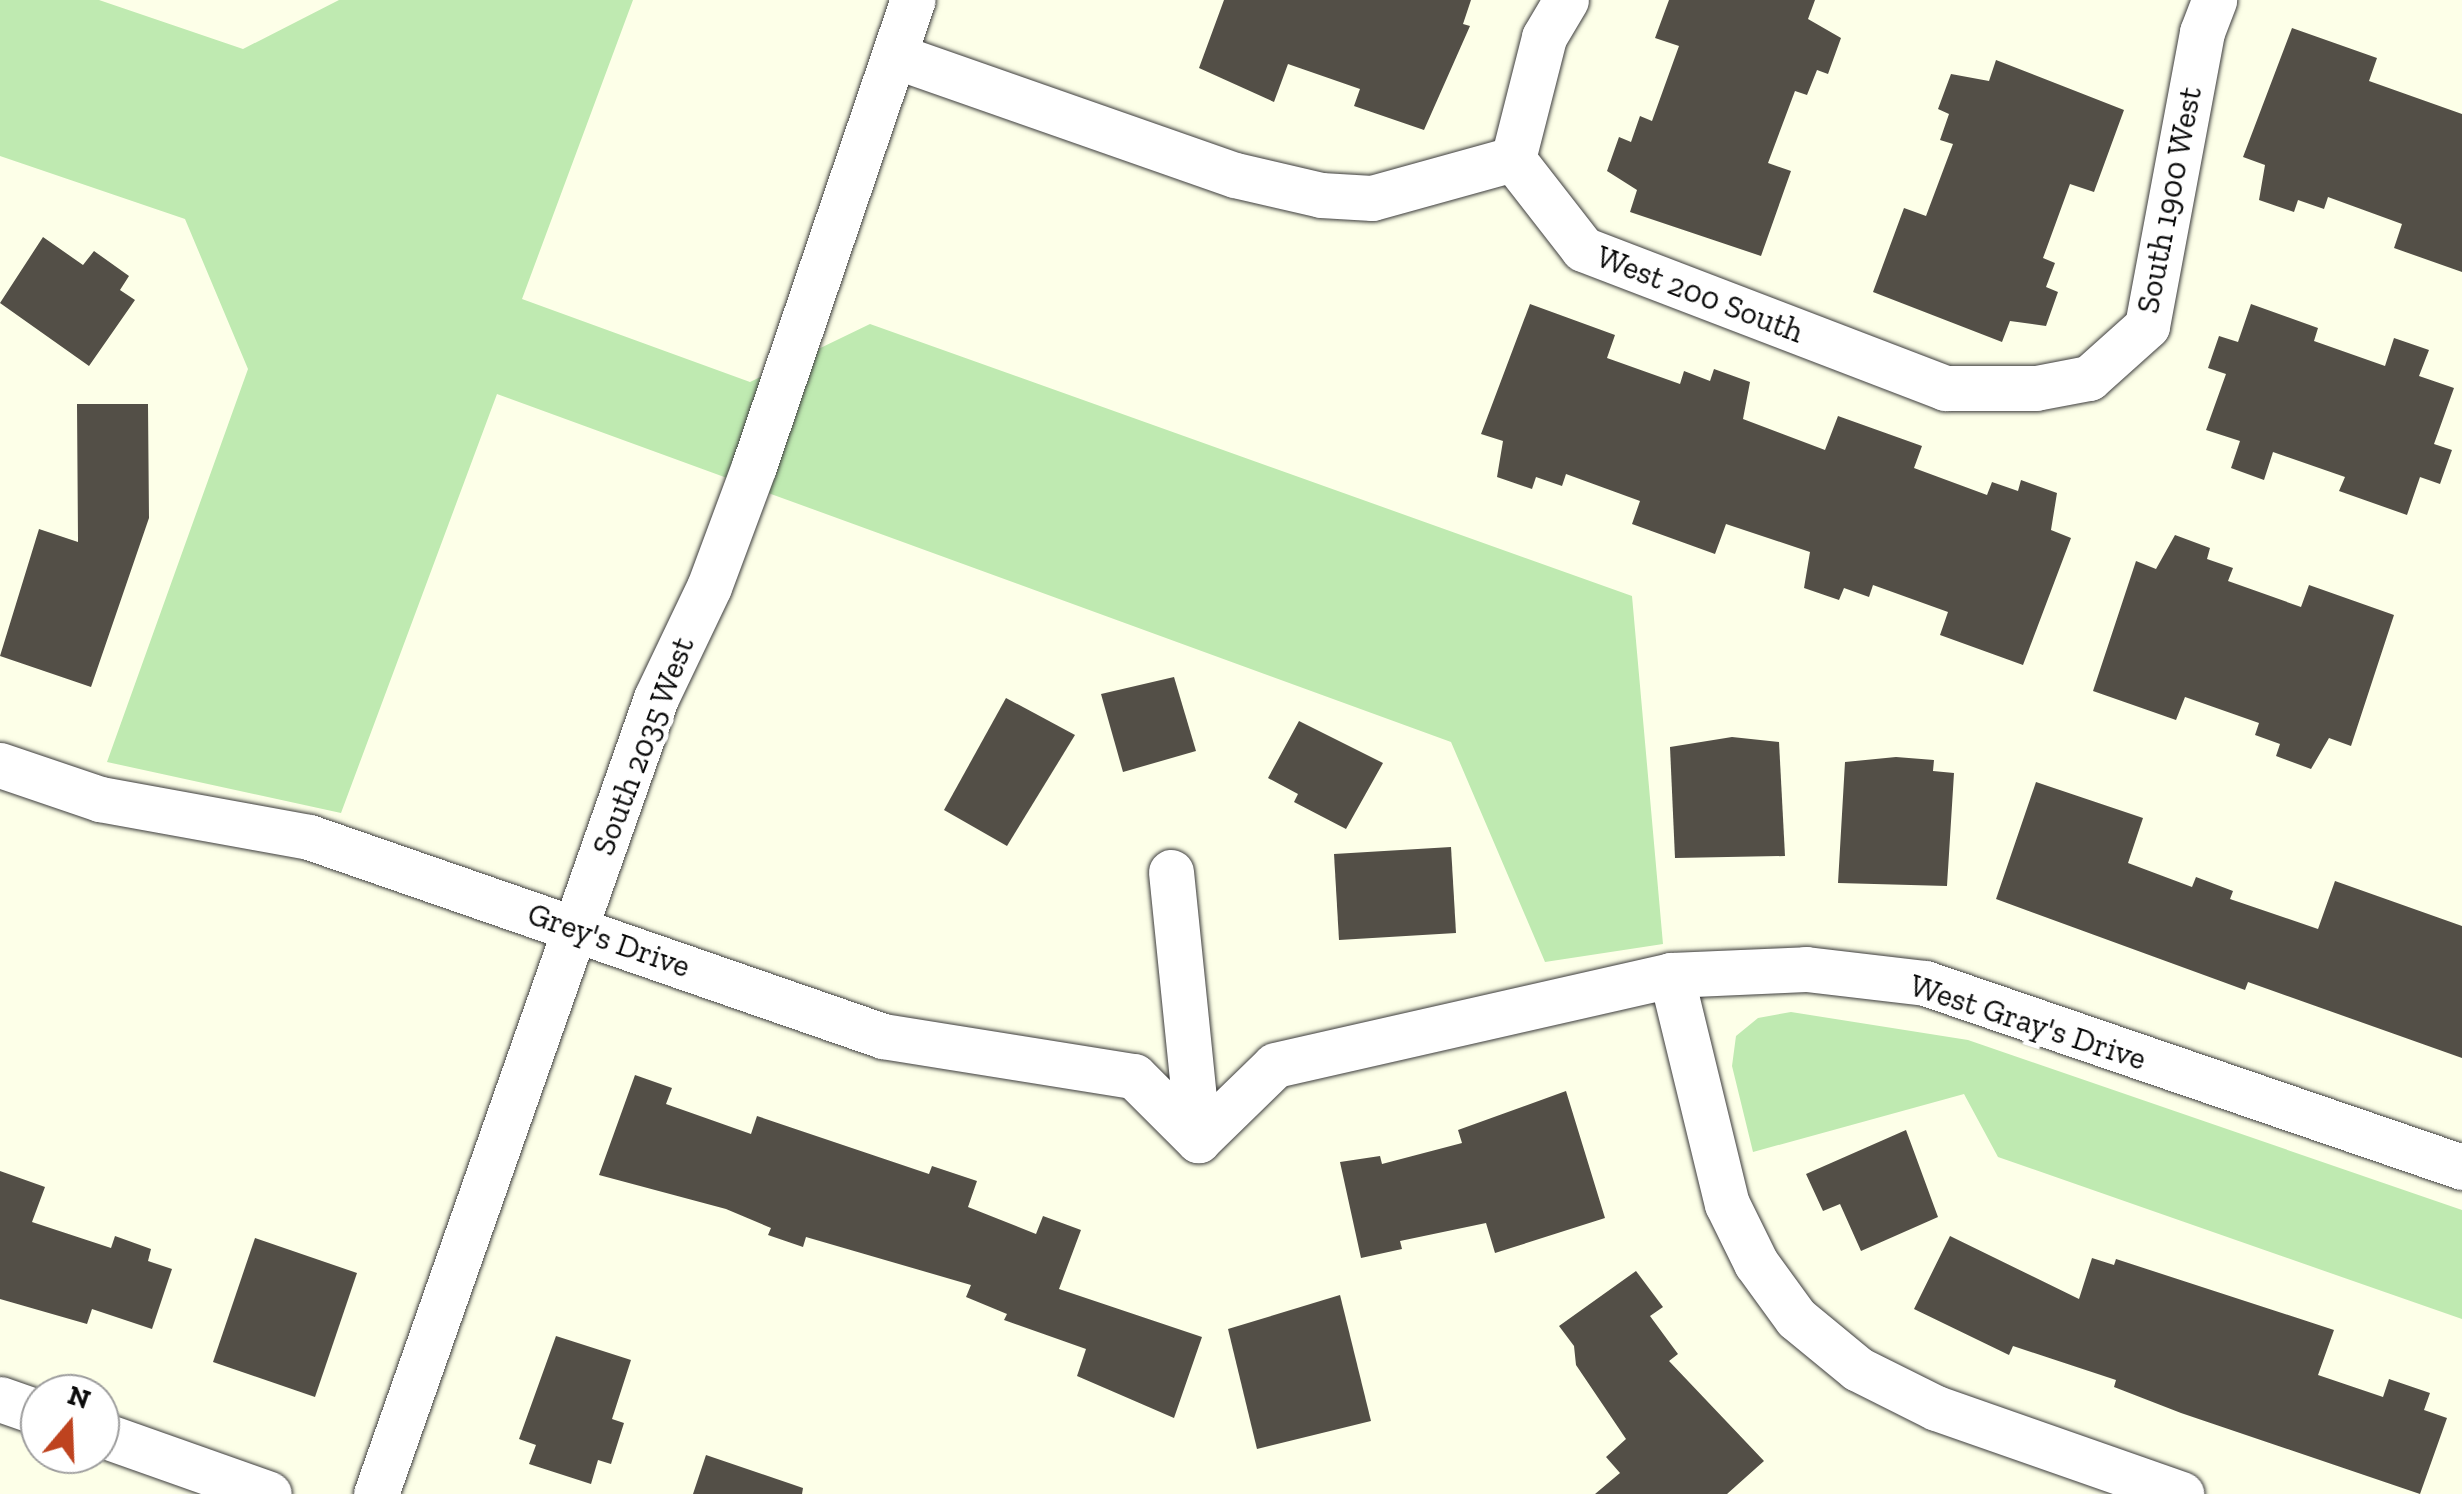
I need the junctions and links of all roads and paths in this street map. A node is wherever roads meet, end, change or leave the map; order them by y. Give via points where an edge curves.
1 (913, 0) edge
2 (1566, 0) edge
3 (2214, 0) edge
4 (894, 56) junction
5 (1513, 159) junction
6 (2089, 378) joint
7 (0, 765) edge
8 (1171, 872) dead end
9 (575, 927) junction
10 (1671, 975) junction
11 (1198, 1140) junction
12 (2462, 1167) edge
13 (120, 1441) edge
14 (2155, 1490) edge
15 (269, 1494) edge
16 (376, 1494) edge

1 - 4 street, South 2035 West
2 - 5 street via 1544,37
3 - 6 street, South 1900 West via 2147,326
4 - 5 street via 1235,174 1320,195 1372,198
4 - 9 street, South 2035 West via 754,466 709,587 656,698
5 - 6 street, West 200 South via 1583,249 1945,388 2036,388
7 - 9 street, Grey's Drive via 100,799 309,837
8 - 11 street
9 - 11 street, Grey's Drive via 883,1036 1134,1076
9 - 16 street, South 2035 West
10 - 11 street, West Gray's Drive via 1275,1064
10 - 12 street, West Gray's Drive via 1806,968 1925,983
10 - 14 street via 1727,1204 1756,1263 1796,1318 1858,1369 1936,1408
13 - 15 street

